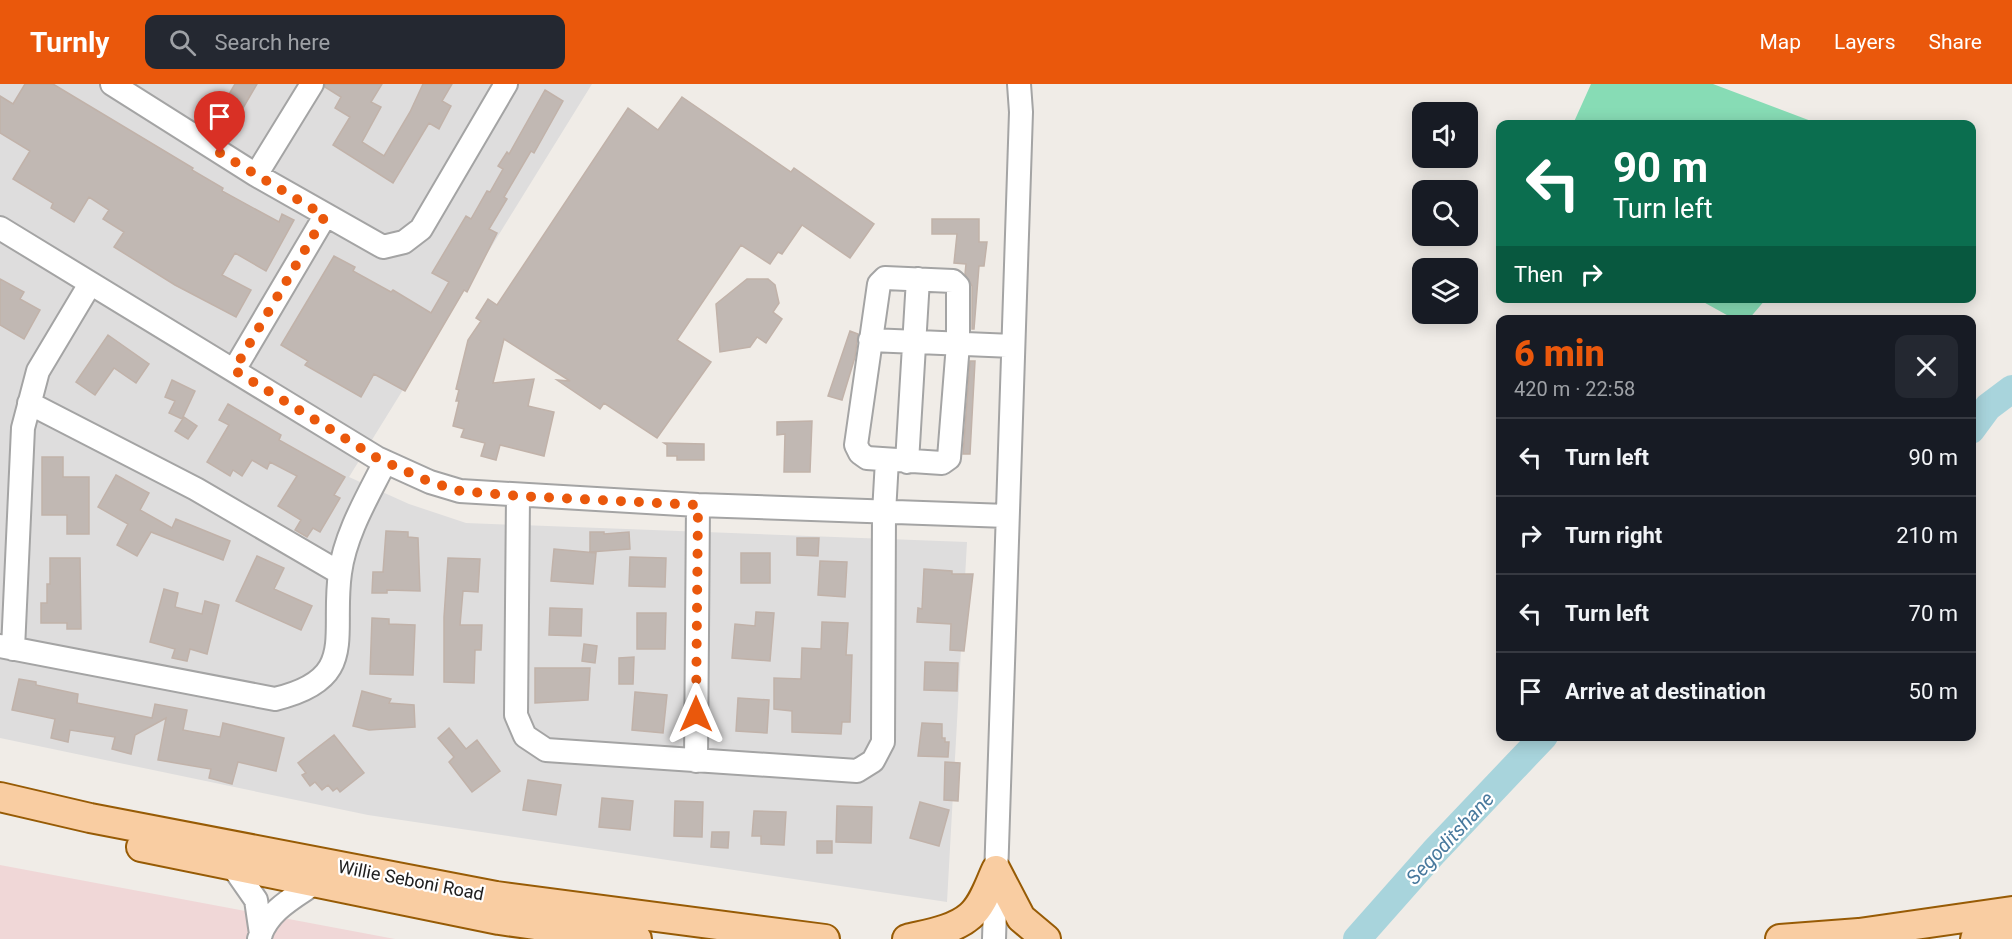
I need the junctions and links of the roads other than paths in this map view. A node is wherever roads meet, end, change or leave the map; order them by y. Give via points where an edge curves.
1 (113, 84) edge
2 (312, 84) edge
3 (506, 84) edge
4 (1019, 84) edge
5 (256, 175) junction
6 (325, 216) junction
7 (0, 228) edge
8 (918, 279) junction
9 (90, 284) junction
10 (870, 340) junction
11 (914, 342) junction
12 (958, 344) junction
13 (1013, 346) junction
14 (234, 370) junction
15 (29, 403) junction
16 (897, 461) junction
17 (385, 462) junction
18 (518, 496) junction
19 (698, 505) junction
20 (884, 513) junction
21 (1007, 516) junction
22 (339, 573) junction
23 (6, 647) edge
24 (696, 761) junction
25 (0, 797) edge
26 (0, 818) edge
27 (232, 867) junction
28 (996, 870) junction
29 (315, 883) junction
30 (2012, 911) edge
31 (2012, 934) edge
32 (260, 937) edge
33 (637, 939) edge
34 (825, 939) edge
35 (907, 939) edge
36 (994, 939) edge
37 (1046, 939) edge
38 (1780, 939) edge
39 (1975, 939) edge

1 - 5 street
2 - 5 street
3 - 6 street via 421,229 404,242 383,247
4 - 13 street
5 - 6 street
6 - 14 street
7 - 9 street
8 - 10 street via 881,280
8 - 11 street
8 - 12 street via 956,282
9 - 14 street
9 - 15 street via 38,370
10 - 11 street
10 - 16 street via 856,445 867,458
11 - 12 street
11 - 16 street
12 - 13 street
12 - 16 street via 949,458 935,465
13 - 21 street
14 - 17 street
15 - 22 street via 196,489
15 - 23 street via 23,428
16 - 20 street
17 - 18 street via 460,491
17 - 22 street via 345,548
18 - 19 street
18 - 24 street via 516,715 525,736 546,750
19 - 20 street
19 - 24 street
20 - 21 street
20 - 24 street via 883,742 873,761 857,771
21 - 28 street
22 - 23 street via 339,643 329,672 302,692 275,699
25 - 34 main road, Willie Seboni Road via 496,896
26 - 27 main road, Willie Seboni Road
27 - 29 main road, Willie Seboni Road
27 - 32 street via 256,900
28 - 35 main road via 970,916
28 - 36 street
28 - 37 main road via 1021,918
29 - 32 street via 280,906
29 - 33 main road, Willie Seboni Road via 499,920
30 - 38 main road via 1859,933
31 - 39 main road

